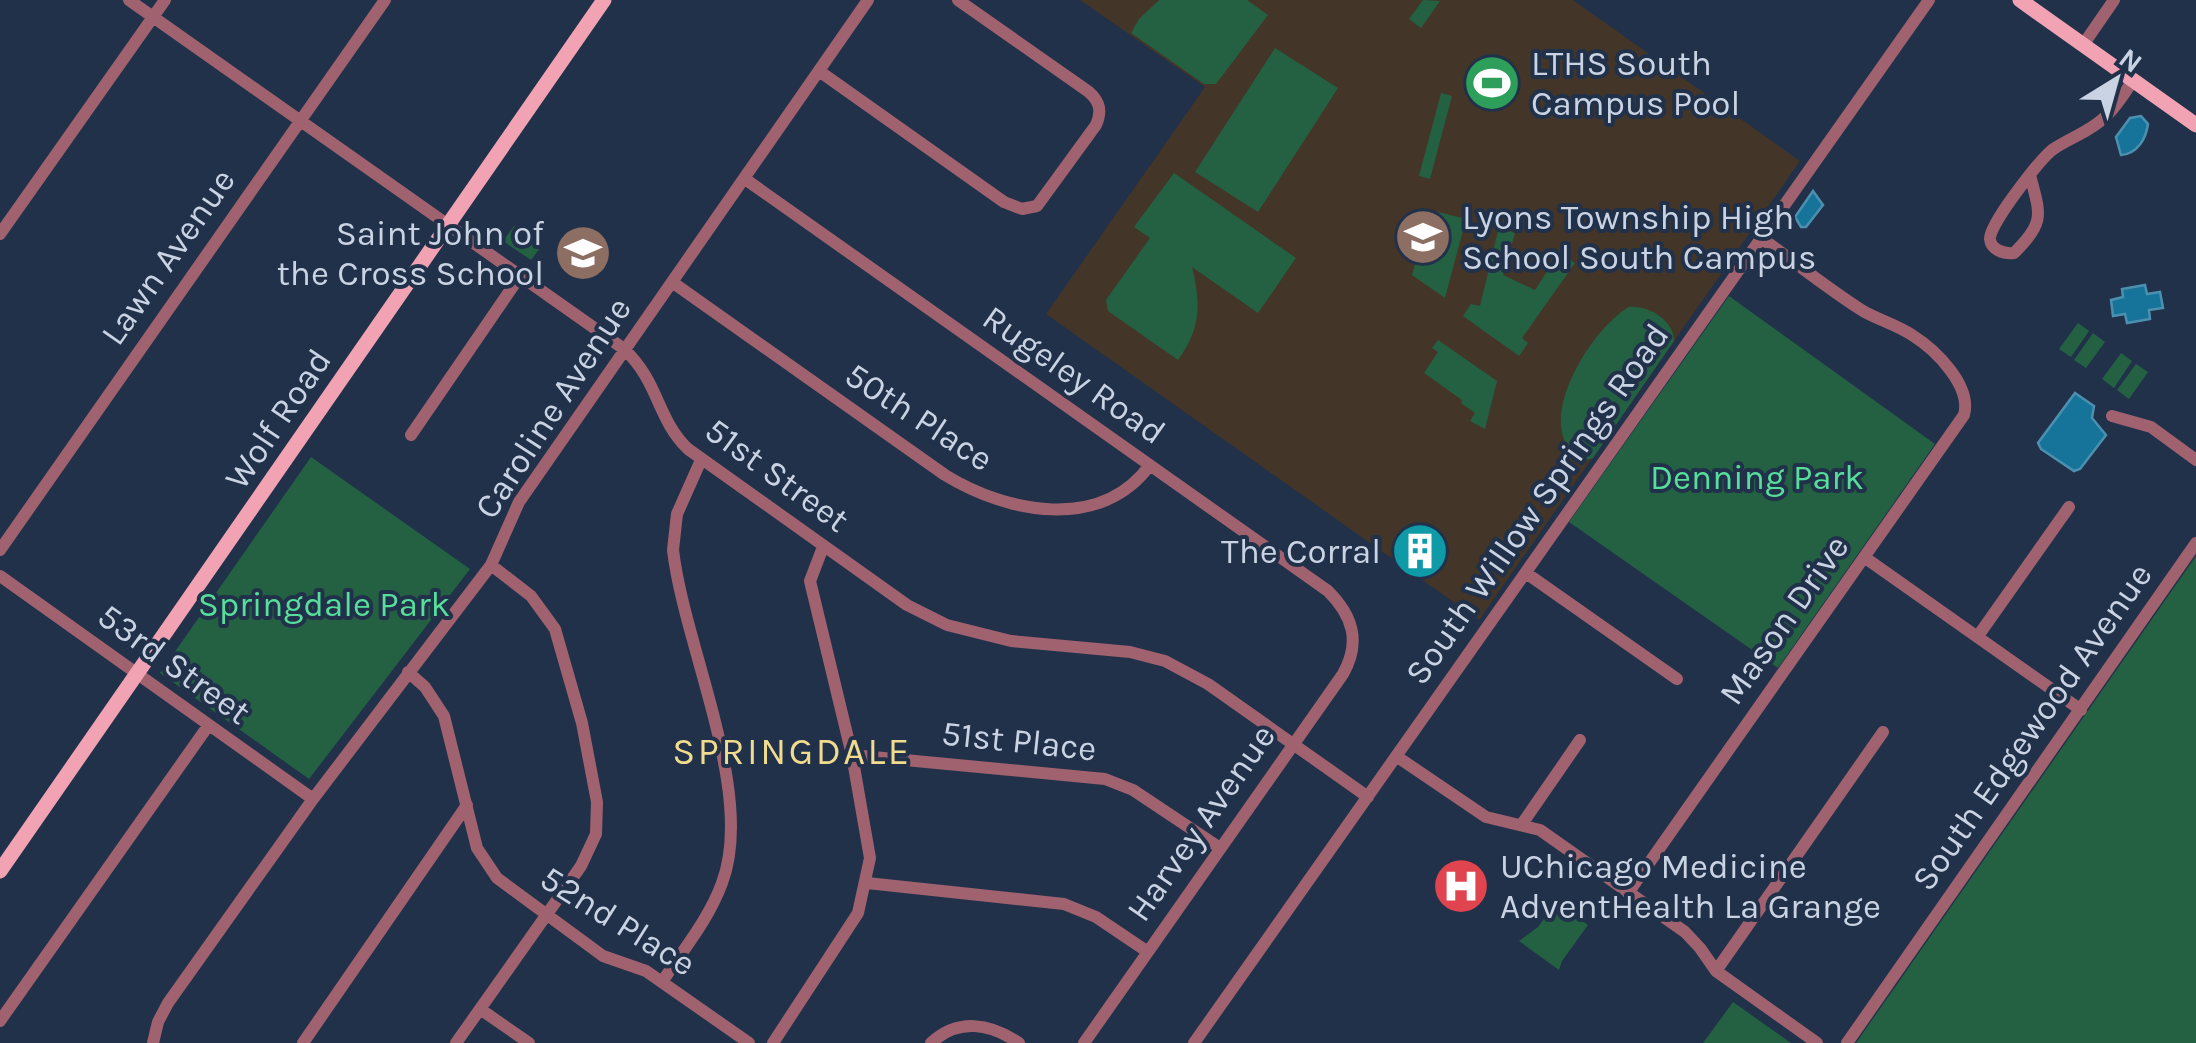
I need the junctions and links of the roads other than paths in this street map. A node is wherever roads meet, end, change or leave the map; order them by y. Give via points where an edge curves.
1 (129, 0) edge
2 (164, 0) edge
3 (385, 0) edge
4 (604, 0) edge
5 (868, 0) edge
6 (958, 0) edge
7 (1929, 0) edge
8 (2020, 0) edge
9 (2114, 0) edge
10 (153, 17) junction
11 (2083, 45) junction
12 (819, 71) junction
13 (2133, 80) junction
14 (300, 121) junction
15 (2196, 125) edge
16 (2030, 175) junction
17 (745, 179) junction
18 (447, 224) junction
19 (0, 234) edge
20 (1761, 238) junction
21 (520, 276) junction
22 (672, 282) junction
23 (624, 349) junction
24 (2112, 416) dead end
25 (411, 435) dead end
26 (701, 460) junction
27 (2196, 460) edge
28 (1150, 465) junction
29 (2069, 506) dead end
30 (2196, 543) edge
31 (823, 547) junction
32 (0, 550) edge
33 (1864, 558) junction
34 (490, 565) junction
35 (1526, 573) junction
36 (0, 576) edge
37 (1354, 633) joint
38 (1978, 636) junction
39 (408, 672) junction
40 (137, 675) junction
41 (1677, 679) dead end
42 (2080, 710) junction
43 (208, 726) junction
44 (1883, 732) dead end
45 (1580, 740) dead end
46 (1294, 744) junction
47 (852, 755) junction
48 (1396, 756) junction
49 (1368, 796) junction
50 (314, 799) junction
51 (466, 805) junction
52 (1522, 824) junction
53 (1220, 848) junction
54 (0, 871) edge
55 (867, 883) junction
56 (1628, 893) junction
57 (545, 914) junction
58 (1148, 952) junction
59 (1716, 971) junction
60 (662, 982) junction
61 (480, 1009) junction
62 (0, 1021) edge
63 (153, 1043) edge
64 (302, 1043) edge
65 (456, 1043) edge
66 (529, 1043) edge
67 (749, 1043) edge
68 (773, 1043) edge
69 (930, 1043) edge
70 (1018, 1043) edge
71 (1084, 1043) edge
72 (1194, 1043) edge
73 (1817, 1043) edge
74 (1847, 1043) edge

1 - 10 street, 51st Street
2 - 10 street
3 - 14 street, Lawn Avenue
4 - 18 main road, Wolf Road
5 - 12 street, Caroline Avenue
6 - 12 street via 1099,104 1096,125 1037,206 1004,202
7 - 20 street, South Willow Springs Road
8 - 11 main road
9 - 11 street
10 - 14 street, 51st Street
10 - 19 street
11 - 13 main road
12 - 17 street, Caroline Avenue
13 - 15 main road
13 - 16 street via 2104,119 2051,151
14 - 18 street, 51st Street
14 - 32 street, Lawn Avenue
16 - 16 street via 1993,228 1994,248 2005,254 2014,254 2040,219
17 - 22 street, Caroline Avenue
17 - 28 street, Rugeley Road
18 - 21 street, 51st Street
18 - 40 main road, Wolf Road
20 - 33 street, Mason Drive via 1936,354 1968,403
20 - 35 street, South Willow Springs Road
21 - 23 street, 51st Street
21 - 25 street
22 - 23 street, Caroline Avenue
22 - 28 street, 50th Place via 944,475 985,497 1051,509 1100,503 1128,491
23 - 26 street, 51st Street via 653,384 670,430
23 - 34 street, Caroline Avenue via 520,502
24 - 27 street via 2151,427
26 - 31 street, 51st Street
26 - 60 street via 677,514 673,550 728,786 732,843 710,910
28 - 37 street, Rugeley Road via 1328,591
29 - 38 street
30 - 42 street, South Edgewood Avenue
31 - 46 street, 51st Street via 947,625 1011,641 1166,661
31 - 47 street via 810,581
33 - 38 street
33 - 56 street, Mason Drive
34 - 39 street, Caroline Avenue
34 - 57 street via 531,596 555,630 597,802 589,851
35 - 41 street
35 - 48 street, South Willow Springs Road
36 - 40 street, 53rd Street
37 - 46 street, Harvey Avenue via 1350,663
38 - 42 street
39 - 50 street, Caroline Avenue
39 - 51 street, 52nd Place via 426,686 444,716
40 - 43 street, 53rd Street
40 - 54 main road, Wolf Road
42 - 74 street, South Edgewood Avenue
43 - 50 street, 53rd Street
43 - 62 street
44 - 59 street
45 - 52 street
46 - 49 street, 51st Street
46 - 53 street, Harvey Avenue
47 - 53 street, 51st Place via 1105,779 1134,790
47 - 55 street via 867,828
48 - 49 street, South Willow Springs Road
48 - 52 street via 1486,817
49 - 72 street, South Willow Springs Road
50 - 63 street, Caroline Avenue via 168,1003
51 - 57 street, 52nd Place via 487,866
51 - 64 street
52 - 56 street
53 - 58 street, Harvey Avenue
55 - 58 street via 1064,904
55 - 68 street via 842,942
56 - 59 street via 1694,940
57 - 60 street, 52nd Place via 603,956
57 - 61 street
58 - 71 street, Harvey Avenue
59 - 73 street
60 - 67 street, 52nd Place
61 - 65 street
61 - 66 street
69 - 70 street via 968,1025 993,1028

